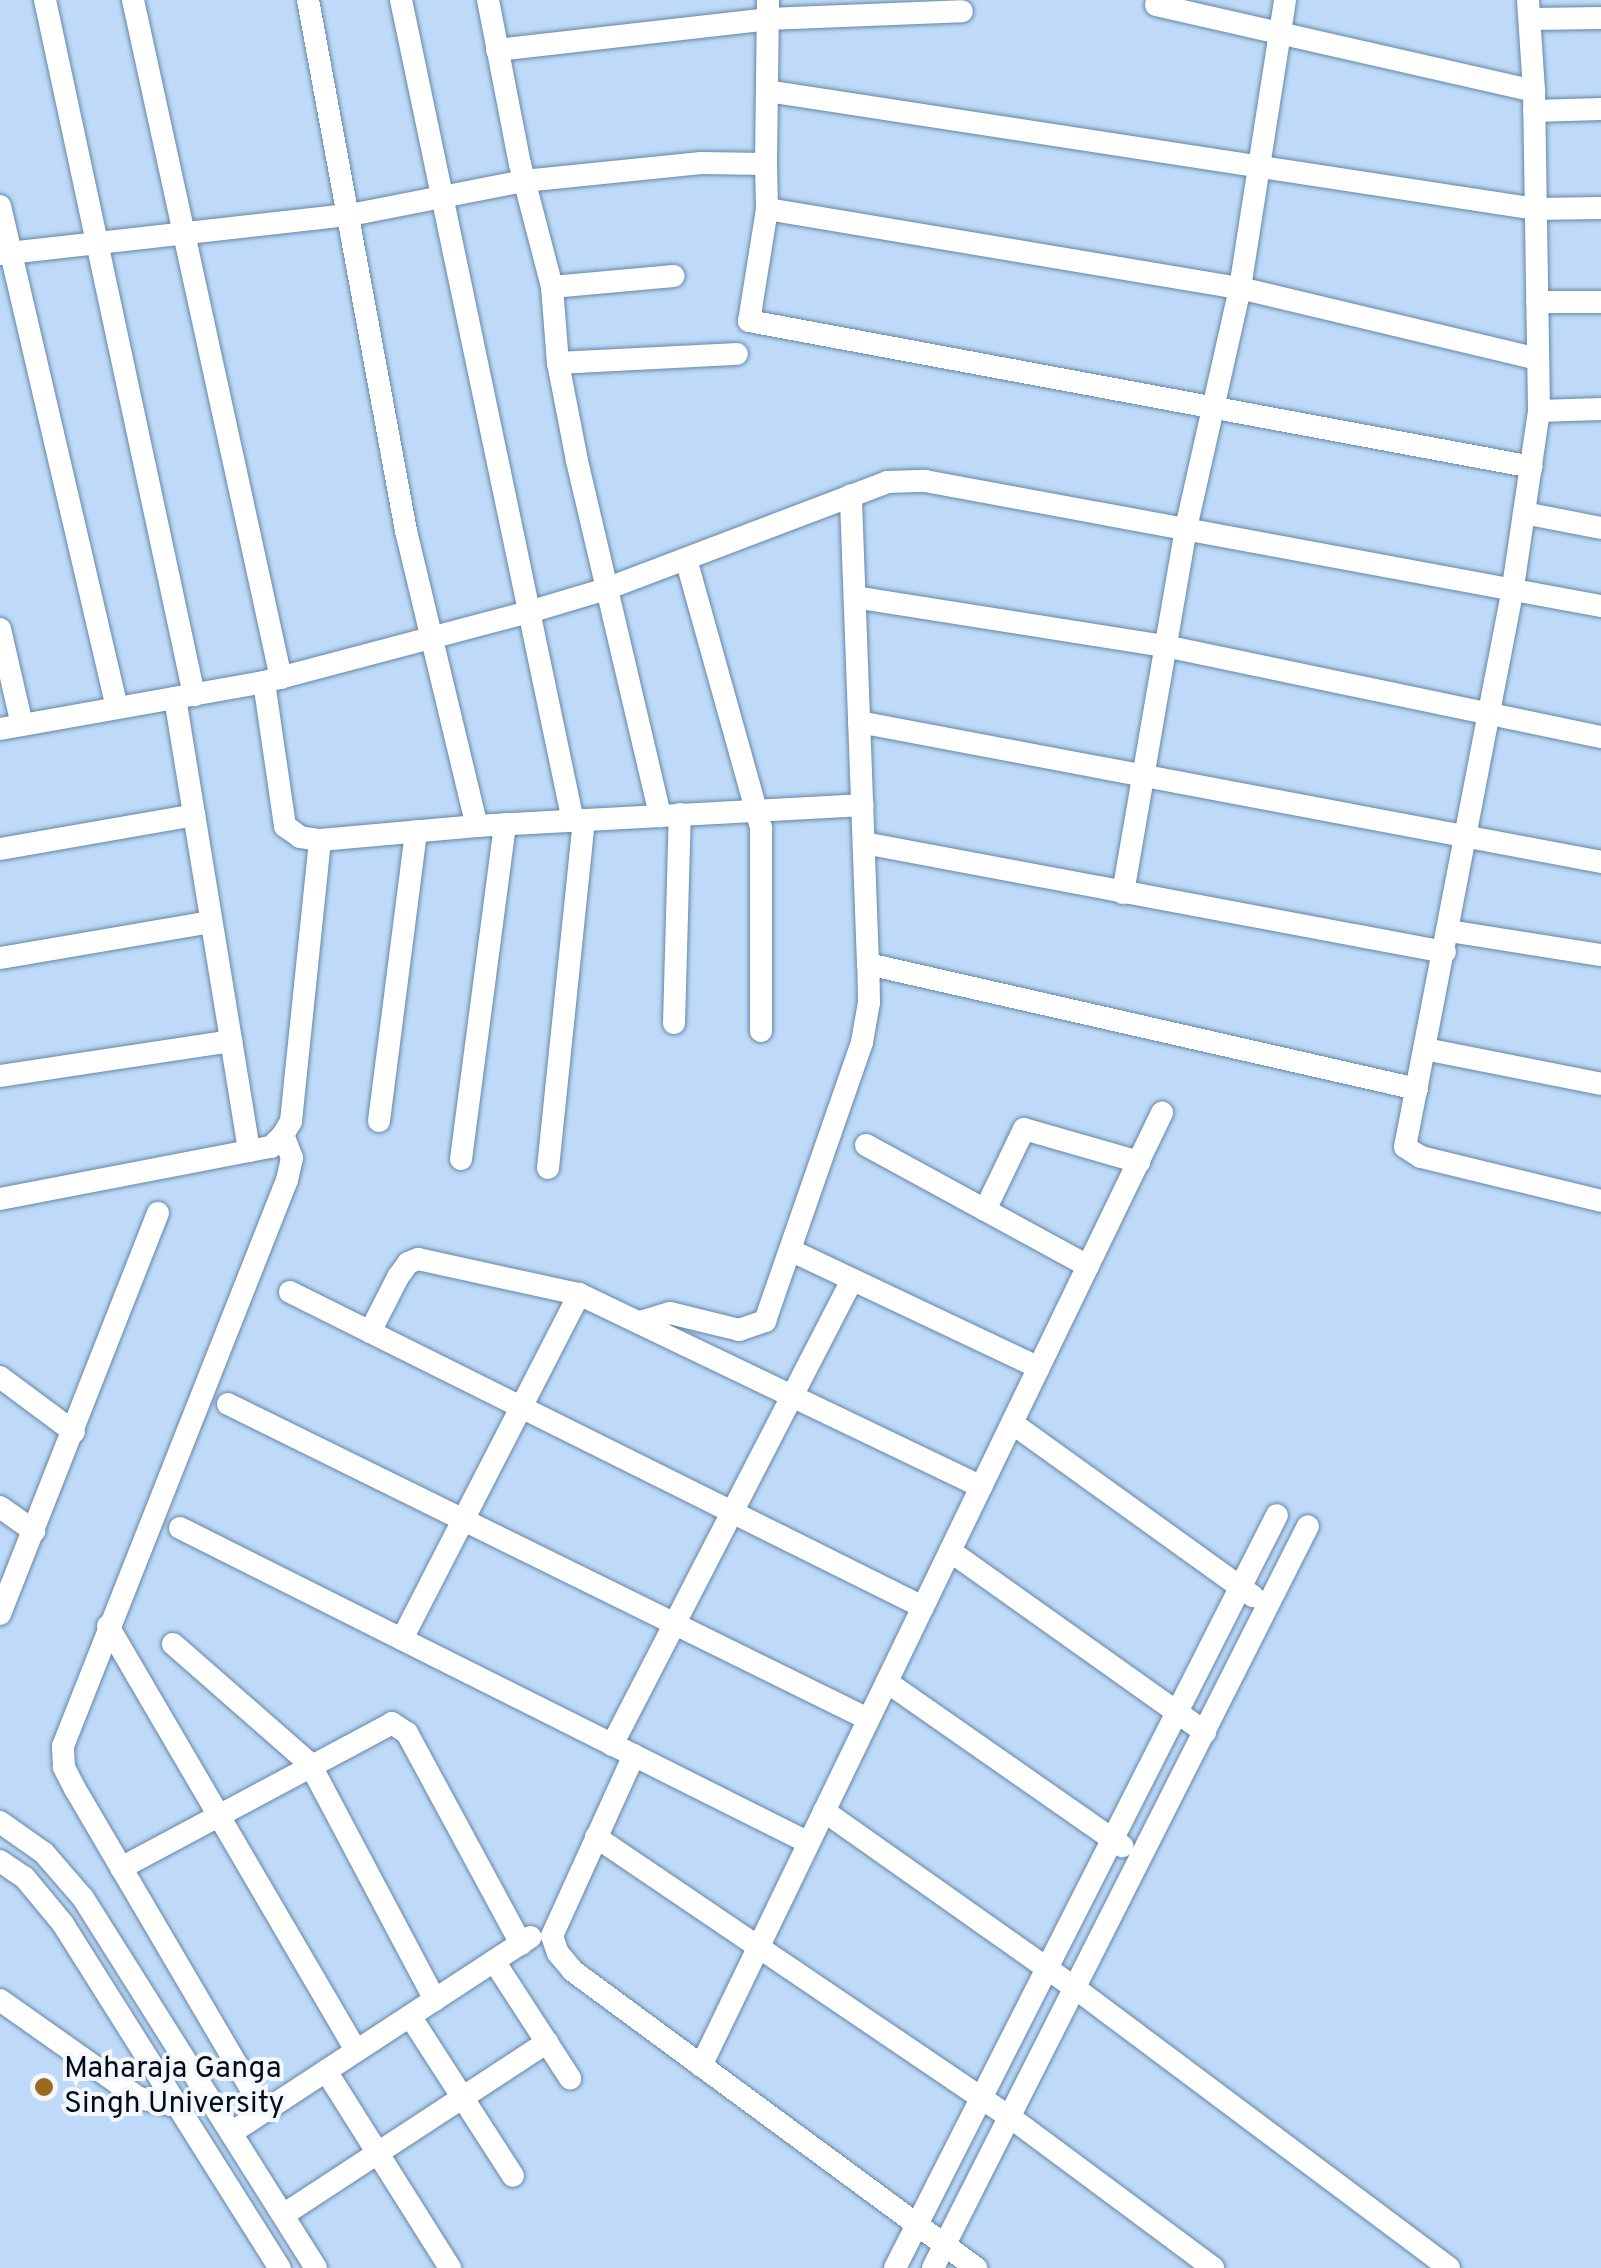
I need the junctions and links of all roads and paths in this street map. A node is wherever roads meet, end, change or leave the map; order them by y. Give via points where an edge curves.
1 (45, 0) edge
2 (133, 0) edge
3 (308, 0) edge
4 (402, 0) edge
5 (488, 0) edge
6 (1285, 0) edge
7 (1156, 6) dead end
8 (768, 10) edge
9 (1529, 10) edge
10 (962, 11) dead end
11 (1601, 18) edge
12 (1277, 32) junction
13 (496, 50) junction
14 (767, 91) junction
15 (1534, 101) junction
16 (1601, 109) edge
17 (766, 164) junction
18 (1256, 166) junction
19 (524, 181) junction
20 (442, 196) junction
21 (0, 206) edge
22 (767, 208) junction
23 (1601, 208) edge
24 (1535, 209) junction
25 (350, 214) junction
26 (184, 232) junction
27 (97, 241) junction
28 (6, 253) edge
29 (674, 276) dead end
30 (552, 286) junction
31 (1240, 288) junction
32 (1537, 302) junction
33 (1601, 302) edge
34 (737, 354) dead end
35 (1538, 359) junction
36 (558, 363) junction
37 (1213, 407) junction
38 (1601, 408) edge
39 (1539, 412) junction
40 (1532, 467) junction
41 (851, 495) junction
42 (1524, 513) junction
43 (1186, 528) junction
44 (1601, 528) edge
45 (686, 558) junction
46 (1513, 588) junction
47 (606, 590) junction
48 (855, 597) junction
49 (1601, 606) edge
50 (529, 612) junction
51 (0, 629) edge
52 (433, 638) junction
53 (1165, 646) junction
54 (273, 680) junction
55 (184, 696) junction
56 (117, 708) junction
57 (1489, 714) junction
58 (859, 722) junction
59 (11, 727) edge
60 (1601, 737) edge
61 (1141, 774) junction
62 (862, 804) junction
63 (756, 809) junction
64 (194, 815) junction
65 (670, 815) junction
66 (579, 820) junction
67 (505, 824) junction
68 (477, 826) junction
69 (416, 831) junction
70 (1466, 837) junction
71 (320, 840) junction
72 (864, 843) junction
73 (0, 849) edge
74 (1601, 862) edge
75 (1122, 893) junction
76 (211, 922) junction
77 (1447, 941) junction
78 (1601, 955) edge
79 (0, 958) edge
80 (868, 964) junction
81 (674, 1022) dead end
82 (761, 1031) dead end
83 (231, 1041) junction
84 (1425, 1049) junction
85 (0, 1076) edge
86 (1601, 1084) edge
87 (1417, 1089) junction
88 (1162, 1113) dead end
89 (379, 1121) dead end
90 (282, 1135) junction
91 (866, 1145) dead end
92 (249, 1151) junction
93 (461, 1159) dead end
94 (1139, 1162) junction
95 (548, 1168) dead end
96 (0, 1199) edge
97 (1601, 1201) edge
98 (985, 1210) junction
99 (158, 1213) dead end
100 (792, 1251) junction
101 (1088, 1266) junction
102 (852, 1280) junction
103 (290, 1292) dead end
104 (579, 1294) junction
105 (640, 1322) junction
106 (370, 1332) junction
107 (1039, 1368) junction
108 (0, 1378) edge
109 (792, 1396) junction
110 (228, 1404) dead end
111 (521, 1407) junction
112 (1012, 1423) junction
113 (74, 1432) junction
114 (981, 1487) junction
115 (0, 1507) edge
116 (732, 1512) junction
117 (1278, 1515) dead end
118 (463, 1520) junction
119 (1308, 1526) dead end
120 (180, 1528) dead end
121 (34, 1532) junction
122 (950, 1552) junction
123 (1241, 1588) junction
124 (1268, 1606) junction
125 (923, 1607) junction
126 (0, 1614) edge
127 (675, 1624) junction
128 (108, 1626) junction
129 (402, 1639) junction
130 (173, 1644) dead end
131 (886, 1682) junction
132 (1177, 1712) junction
133 (868, 1720) junction
134 (1204, 1732) junction
135 (612, 1745) junction
136 (634, 1756) junction
137 (310, 1764) junction
138 (824, 1811) junction
139 (218, 1814) junction
140 (0, 1822) edge
141 (596, 1837) junction
142 (1112, 1840) junction
143 (808, 1843) junction
144 (1140, 1859) junction
145 (0, 1861) edge
146 (121, 1868) junction
147 (559, 1919) junction
148 (521, 1944) junction
149 (759, 1945) junction
150 (494, 1961) junction
151 (1047, 1968) junction
152 (1075, 1988) junction
153 (0, 2000) edge
154 (435, 2000) junction
155 (410, 2016) junction
156 (547, 2042) junction
157 (356, 2051) junction
158 (700, 2066) junction
159 (326, 2071) junction
160 (570, 2078) dead end
161 (982, 2097) junction
162 (462, 2098) junction
163 (177, 2106) junction
164 (264, 2111) junction
165 (1010, 2117) junction
166 (231, 2133) junction
167 (377, 2153) junction
168 (513, 2176) dead end
169 (282, 2215) junction
170 (917, 2225) junction
171 (945, 2245) junction
172 (280, 2268) edge
173 (316, 2268) edge
174 (450, 2268) edge
175 (895, 2268) edge
176 (933, 2268) edge
177 (976, 2268) edge
178 (1213, 2268) edge
179 (1449, 2268) edge

1 - 27 street
2 - 26 street
3 - 25 street
4 - 20 street
5 - 13 street
6 - 12 street
7 - 12 street
8 - 10 street
8 - 13 street
8 - 14 street
9 - 11 street
9 - 15 street
12 - 15 street
12 - 18 street
13 - 19 street
14 - 17 street
14 - 18 street
15 - 16 street
15 - 24 street
17 - 19 street via 701,163
17 - 22 street
18 - 24 street
18 - 31 street
19 - 20 street
19 - 30 street
20 - 25 street
20 - 50 street
21 - 28 street
22 - 31 street
22 - 37 street via 749,321
23 - 24 street
24 - 32 street
25 - 26 street
25 - 52 street via 406,531
26 - 27 street
26 - 54 street
27 - 28 street
27 - 55 street
28 - 56 street
29 - 30 street
30 - 36 street
31 - 35 street
31 - 37 street
32 - 33 street
32 - 35 street
34 - 36 street
35 - 39 street
36 - 47 street
37 - 40 street
37 - 43 street
38 - 39 street
39 - 40 street
40 - 42 street
41 - 43 street via 886,482 926,481
41 - 45 street
41 - 48 street
42 - 44 street
42 - 46 street
43 - 46 street
43 - 53 street
45 - 47 street
45 - 63 street
46 - 49 street
46 - 57 street
47 - 50 street
47 - 65 street
48 - 53 street
48 - 58 street
50 - 52 street
50 - 66 street
51 - 59 street
52 - 54 street
52 - 68 street
53 - 57 street
53 - 61 street
54 - 55 street
54 - 71 street via 285,826
55 - 56 street
55 - 64 street
56 - 59 street
57 - 60 street
57 - 70 street
58 - 61 street
58 - 62 street
61 - 70 street
61 - 75 street
62 - 63 street
62 - 72 street
63 - 65 street
63 - 82 street via 764,848
64 - 73 street
64 - 76 street
65 - 66 street
65 - 81 street
66 - 67 street
66 - 95 street
67 - 68 street
67 - 93 street
68 - 69 street
69 - 71 street
69 - 89 street
70 - 74 street
70 - 77 street
71 - 90 street via 291,1121
72 - 75 street
72 - 80 street
75 - 77 street
76 - 79 street
76 - 83 street
77 - 78 street
77 - 84 street
80 - 87 street
80 - 100 street via 862,1042
83 - 85 street
83 - 92 street
84 - 86 street
84 - 87 street
87 - 97 street via 1405,1136 1411,1153
88 - 94 street
90 - 92 street via 272,1147
90 - 128 street via 292,1158 287,1180
91 - 98 street
92 - 96 street
94 - 98 street via 1024,1130
94 - 101 street
98 - 101 street
99 - 113 street
100 - 102 street
100 - 105 street via 772,1311 754,1328 670,1312
101 - 107 street
102 - 107 street
102 - 109 street
103 - 106 street
104 - 105 street
104 - 106 street via 418,1260 398,1277
104 - 111 street
105 - 109 street
106 - 111 street
107 - 112 street
108 - 113 street
109 - 114 street
109 - 116 street
110 - 118 street
111 - 116 street
111 - 118 street
112 - 114 street
112 - 123 street
113 - 121 street
114 - 122 street
115 - 121 street
116 - 125 street
116 - 127 street
117 - 123 street
118 - 127 street
118 - 129 street
119 - 124 street
120 - 129 street
121 - 126 street
122 - 125 street
122 - 132 street
123 - 124 street
123 - 132 street
124 - 134 street
125 - 131 street
127 - 133 street
127 - 135 street
128 - 139 street
128 - 146 street via 71,1717 64,1766
129 - 135 street
130 - 137 street
131 - 133 street
131 - 142 street
132 - 134 street
132 - 142 street
133 - 138 street
134 - 144 street
135 - 136 street
136 - 141 street
136 - 143 street
137 - 139 street
137 - 148 street via 383,1724 401,1726
137 - 154 street
138 - 143 street
138 - 151 street
139 - 146 street
139 - 157 street
140 - 166 street via 44,1853 82,1898
141 - 147 street
141 - 149 street
142 - 144 street
142 - 151 street
143 - 149 street
144 - 152 street
145 - 163 street via 25,1878 63,1924
146 - 164 street
147 - 148 street
147 - 158 street via 552,1936 573,1971
148 - 150 street
149 - 158 street
149 - 161 street
150 - 154 street
150 - 156 street
151 - 152 street
151 - 161 street
152 - 165 street
152 - 179 street
153 - 163 street via 139,2098
154 - 155 street
155 - 157 street
155 - 162 street
156 - 160 street
156 - 162 street
157 - 159 street
158 - 170 street
159 - 164 street
159 - 167 street
161 - 165 street
161 - 170 street
162 - 167 street
162 - 168 street
163 - 172 street
164 - 166 street
165 - 171 street
165 - 178 street
166 - 169 street
167 - 169 street
167 - 174 street
169 - 173 street
170 - 171 street
170 - 175 street
171 - 176 street
171 - 177 street

